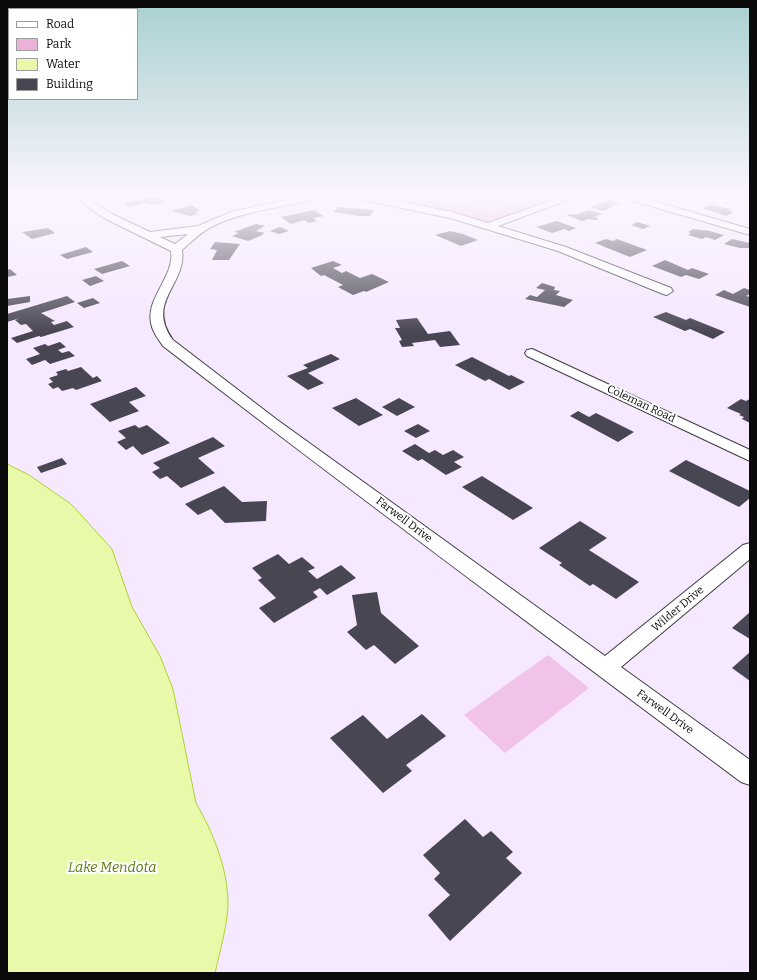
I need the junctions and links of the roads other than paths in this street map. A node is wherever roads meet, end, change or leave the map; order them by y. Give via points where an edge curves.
1 (160, 242) edge
2 (185, 242) edge
3 (539, 242) edge
4 (176, 249) junction
5 (667, 291) dead end
6 (517, 359) dead end
7 (750, 456) edge
8 (750, 548) edge
9 (605, 668) junction
10 (750, 774) edge

1 - 4 street
2 - 4 street
3 - 5 street via 575,253
4 - 9 street, Farwell Drive via 178,253 175,265 156,313 157,326 168,343
6 - 7 street, Coleman Road via 535,352
8 - 9 street, Wilder Drive
9 - 10 street, Farwell Drive

